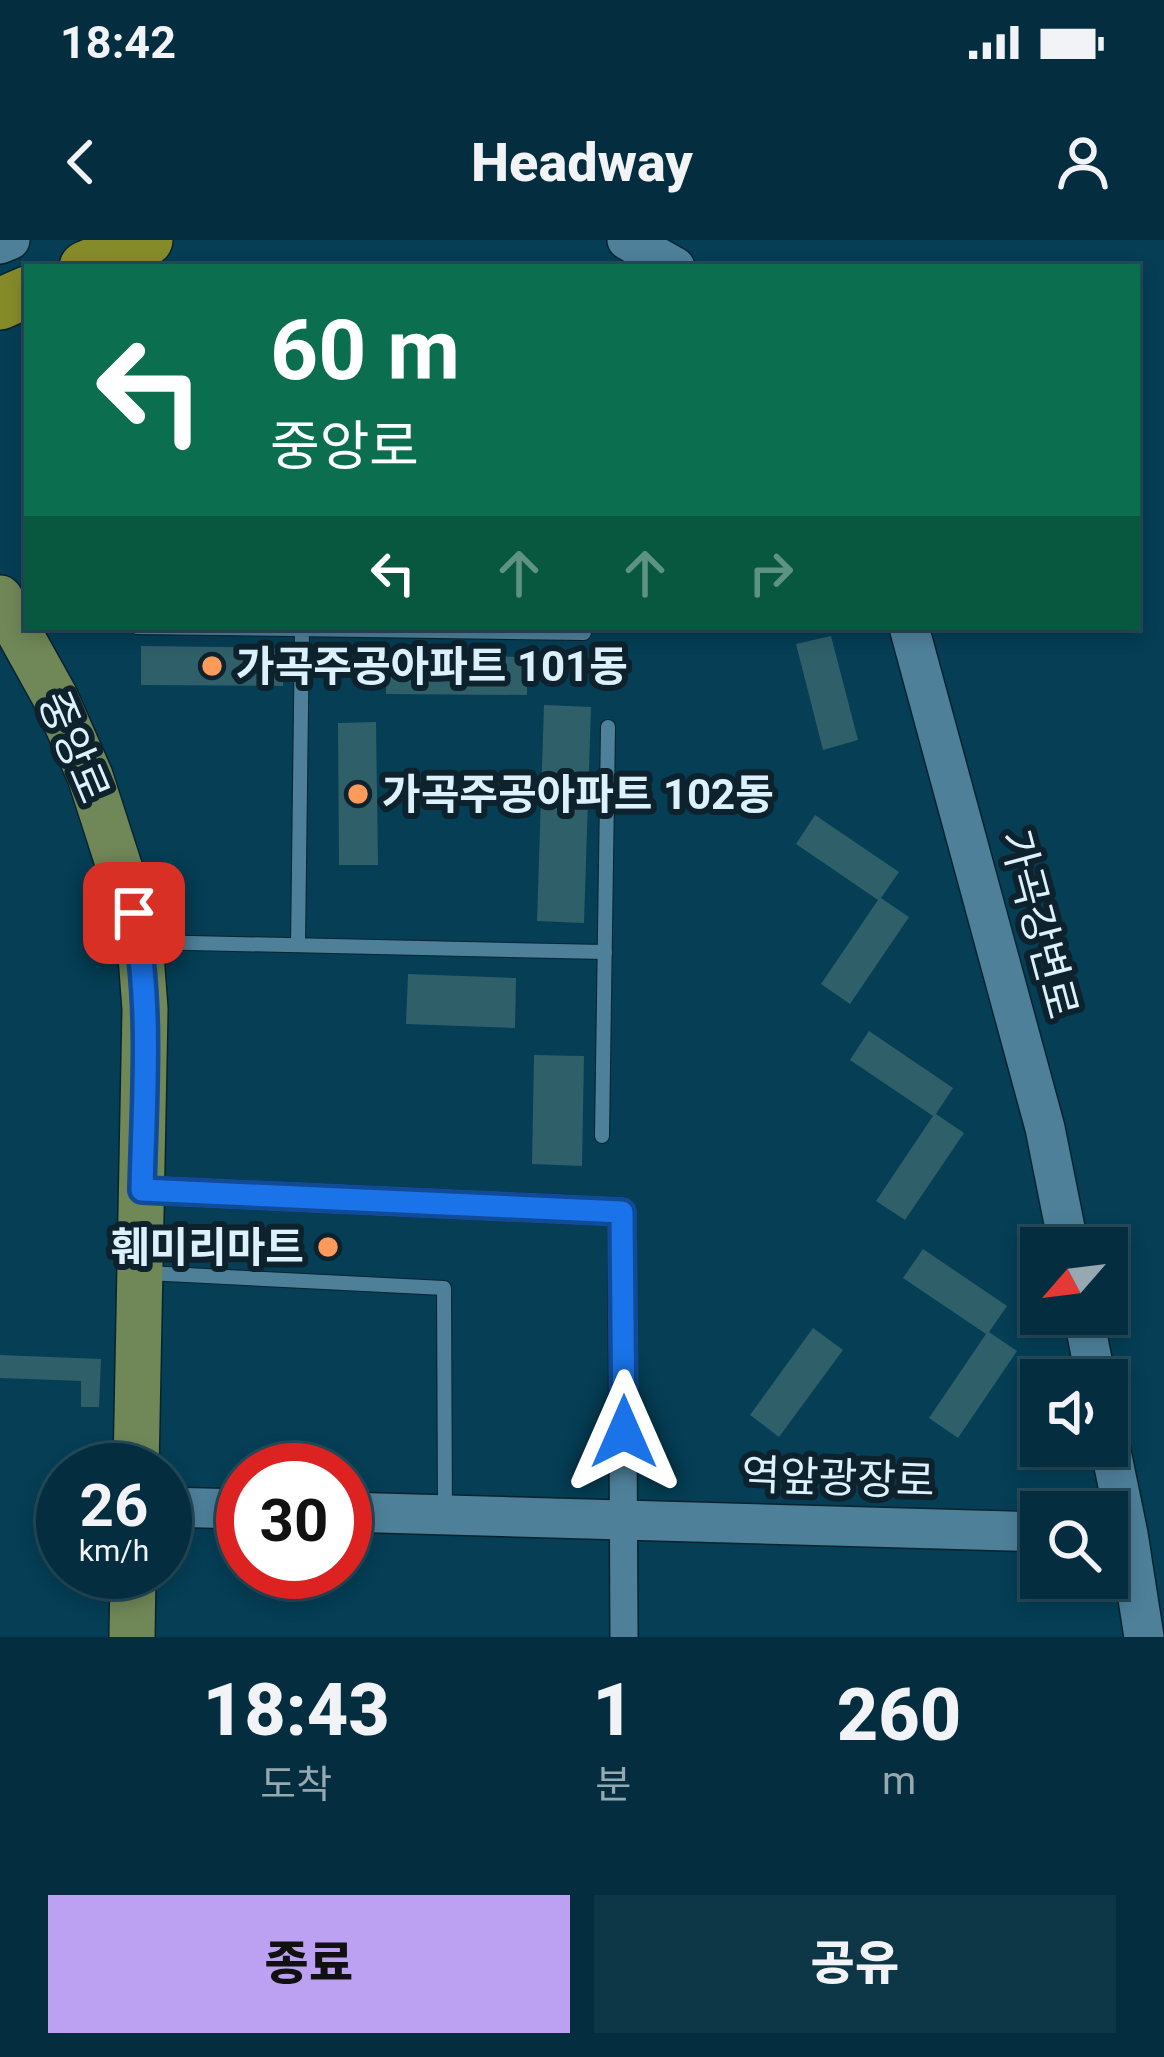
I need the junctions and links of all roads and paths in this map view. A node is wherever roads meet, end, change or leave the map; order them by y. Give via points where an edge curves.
1 (10, 240) edge
2 (147, 240) edge
3 (627, 240) edge
4 (0, 244) edge
5 (93, 264) edge
6 (670, 264) edge
7 (0, 598) edge
8 (302, 630) edge
9 (372, 630) edge
10 (910, 630) edge
11 (584, 633) dead end
12 (608, 727) dead end
13 (140, 942) junction
14 (298, 945) junction
15 (605, 952) junction
16 (602, 1136) dead end
17 (142, 1190) junction
18 (1065, 1227) edge
19 (140, 1273) junction
20 (137, 1443) edge
21 (372, 1513) edge
22 (445, 1515) junction
23 (625, 1520) junction
24 (1020, 1531) edge
25 (1128, 1574) edge
26 (133, 1599) edge
27 (132, 1637) edge
28 (624, 1637) edge
29 (1144, 1637) edge

1 - 4 main road
2 - 5 highway
3 - 6 main road
7 - 13 main road, 중앙로 via 76,738
8 - 14 lane
9 - 11 lane
10 - 18 main road, 가곡강변로
12 - 15 lane
13 - 14 lane
13 - 17 main road, 중앙로
14 - 15 lane
15 - 16 lane
17 - 19 main road, 중앙로
17 - 23 street via 622,1212
19 - 20 main road, 중앙로
19 - 22 lane via 444,1288
21 - 22 main road, 역앞광장로
22 - 23 main road, 역앞광장로
23 - 24 main road, 역앞광장로
23 - 28 street
25 - 29 main road
26 - 27 main road

